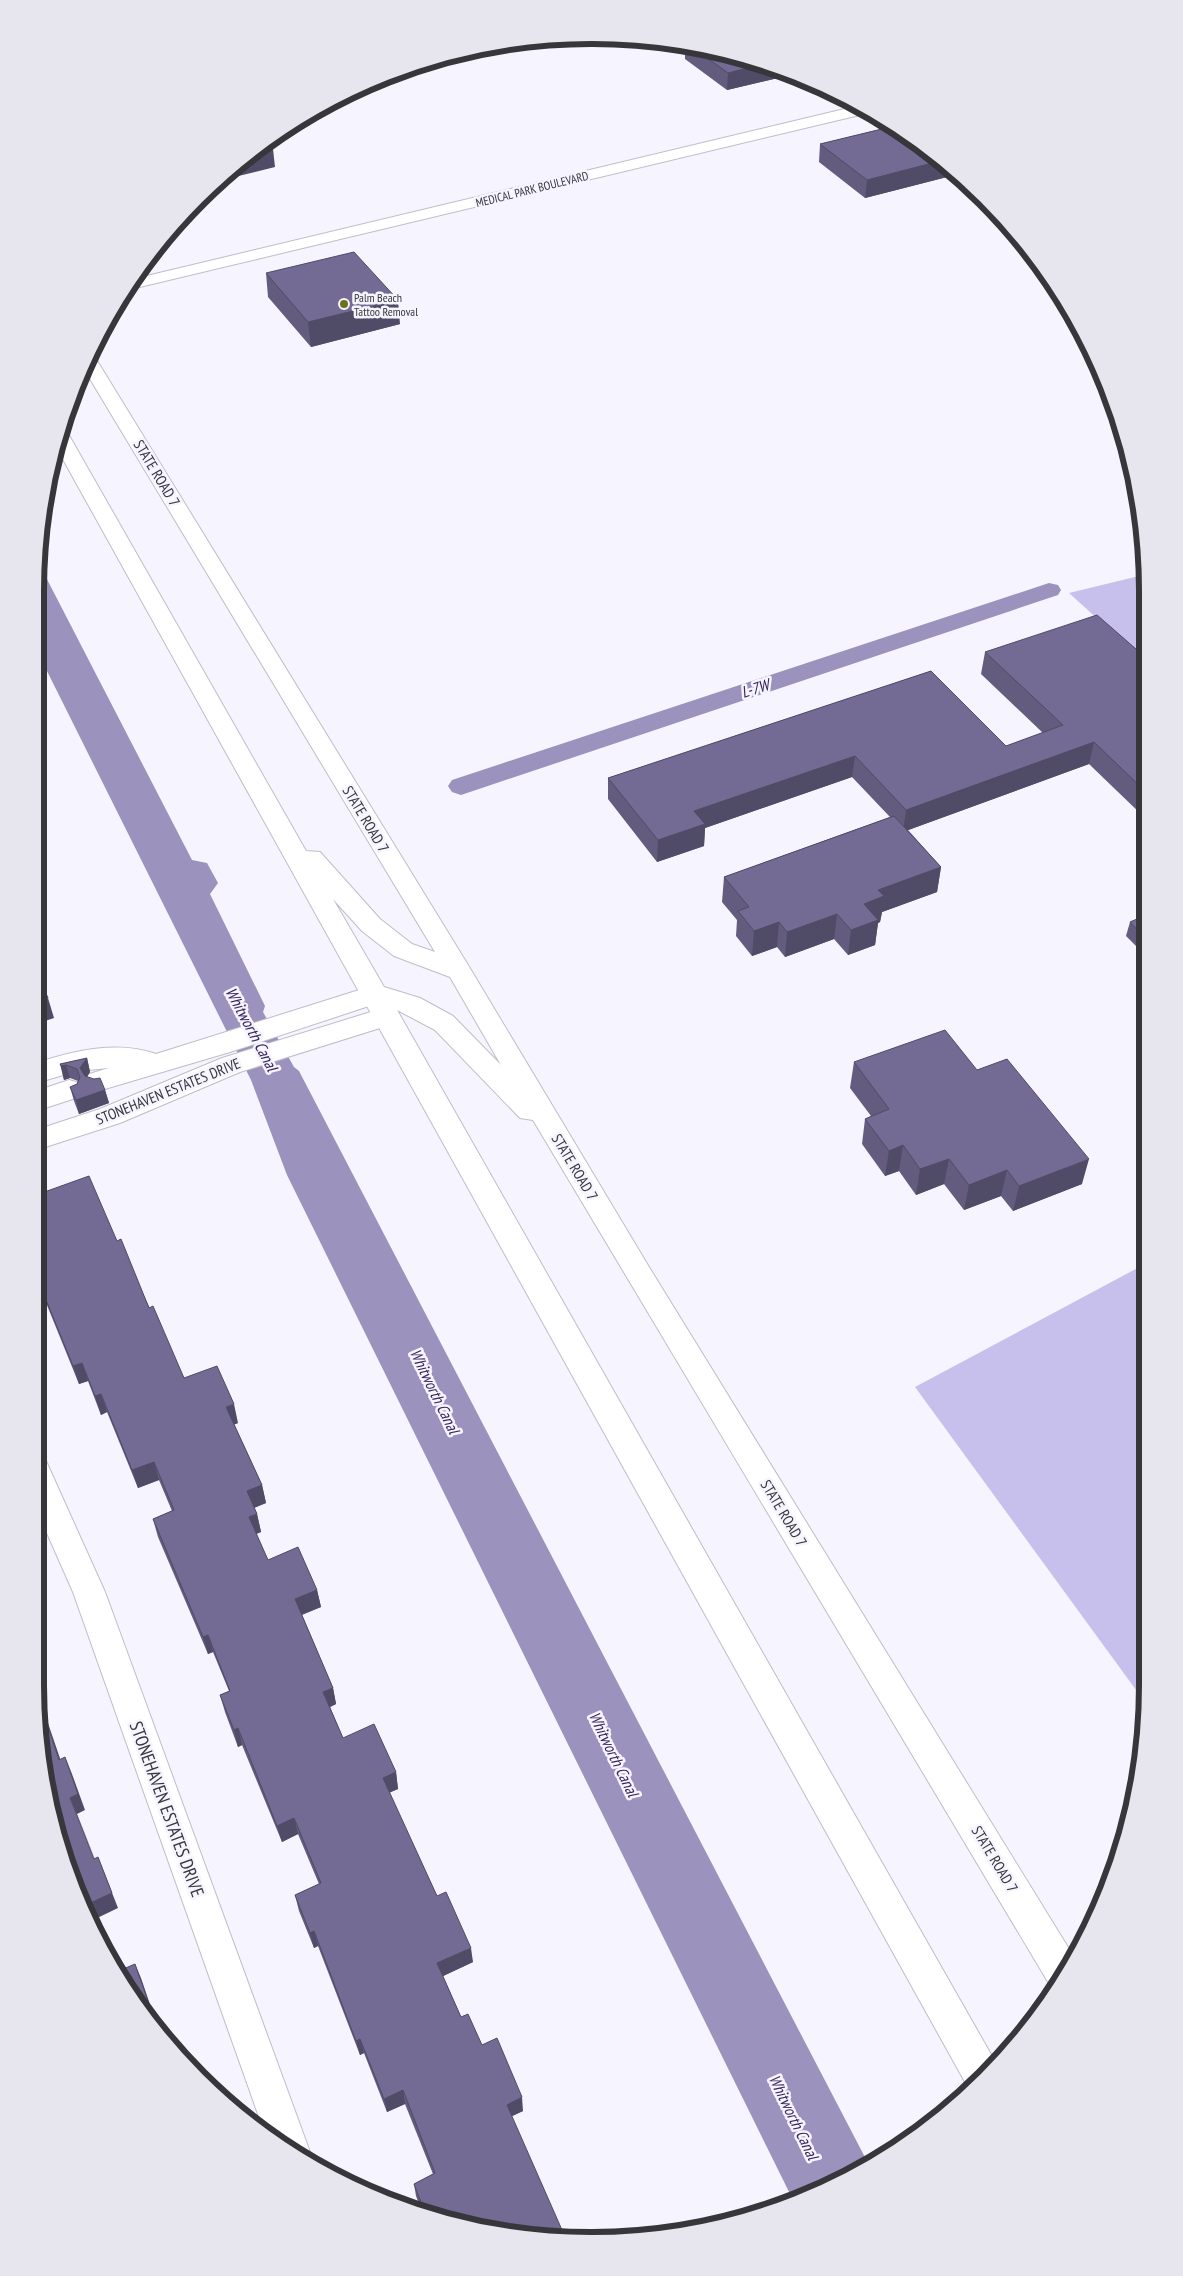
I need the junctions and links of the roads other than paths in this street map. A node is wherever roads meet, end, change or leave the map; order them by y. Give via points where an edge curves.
1 (838, 102) edge
2 (854, 111) edge
3 (196, 262) junction
4 (151, 267) edge
5 (140, 282) edge
6 (92, 366) edge
7 (86, 380) edge
8 (134, 435) junction
9 (64, 443) edge
10 (272, 813) junction
11 (459, 971) junction
12 (381, 1005) junction
13 (226, 1055) junction
14 (157, 1063) junction
15 (44, 1071) edge
16 (98, 1081) edge
17 (69, 1090) edge
18 (44, 1098) edge
19 (44, 1135) edge
20 (560, 1142) junction
21 (44, 1491) edge
22 (1060, 1968) edge
23 (980, 2071) edge
24 (287, 2140) edge

1 - 3 main road, MEDICAL PARK BOULEVARD
2 - 3 main road, MEDICAL PARK BOULEVARD
3 - 4 main road, MEDICAL PARK BOULEVARD
3 - 5 main road, MEDICAL PARK BOULEVARD
6 - 8 main road, STATE ROAD 7
7 - 8 main road
8 - 11 main road, STATE ROAD 7
9 - 10 main road
10 - 11 main road via 371,925 403,950
10 - 12 main road
11 - 20 main road, STATE ROAD 7
12 - 13 main road, STONEHAVEN ESTATES DRIVE
12 - 20 main road via 411,1005 444,1023
12 - 23 main road
13 - 14 main road, STONEHAVEN ESTATES DRIVE
13 - 19 main road, STONEHAVEN ESTATES DRIVE via 110,1116
14 - 15 main road, STONEHAVEN ESTATES DRIVE via 100,1057
14 - 16 main road, STONEHAVEN ESTATES DRIVE
17 - 18 main road
20 - 22 main road, STATE ROAD 7
21 - 24 main road, STONEHAVEN ESTATES DRIVE via 88,1592

